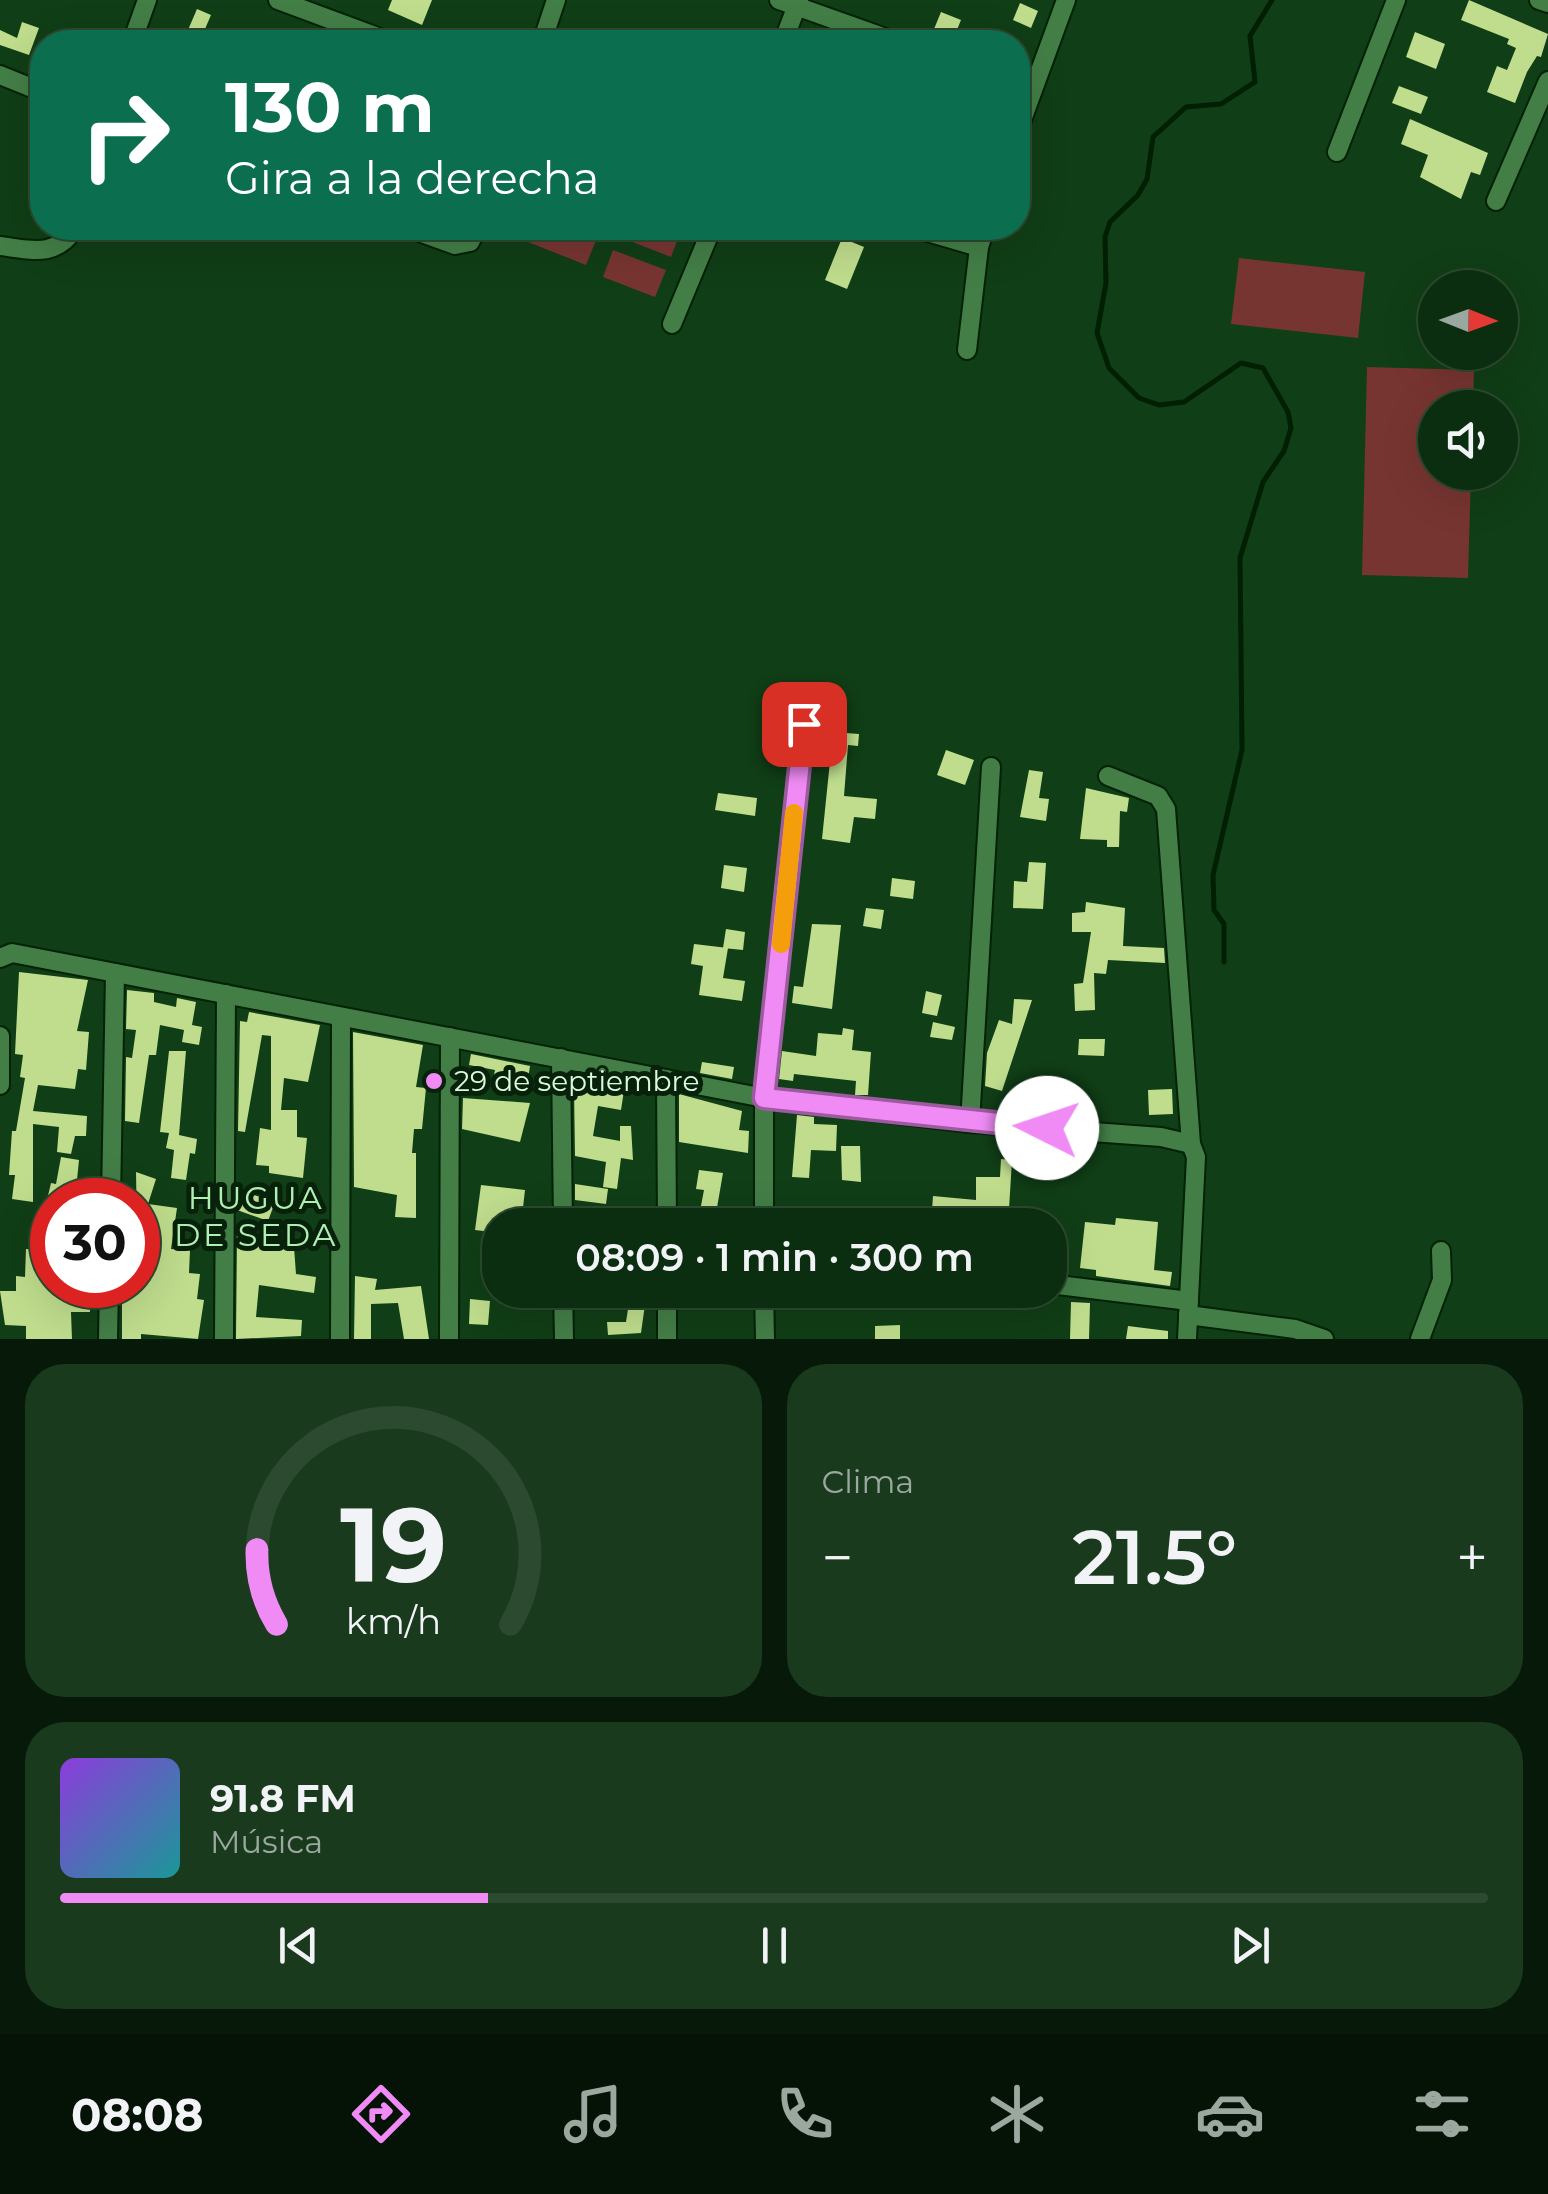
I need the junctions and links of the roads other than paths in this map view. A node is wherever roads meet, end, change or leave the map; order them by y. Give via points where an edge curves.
1 (147, 0) edge
2 (278, 0) edge
3 (556, 0) edge
4 (1066, 0) edge
5 (1396, 0) edge
6 (1540, 0) edge
7 (792, 2) edge
8 (1548, 3) edge
9 (136, 30) edge
10 (358, 30) edge
11 (546, 30) edge
12 (786, 30) edge
13 (866, 30) edge
14 (0, 74) edge
15 (1548, 81) edge
16 (30, 87) edge
17 (1030, 99) edge
18 (1336, 152) dead end
19 (1496, 201) dead end
20 (66, 240) edge
21 (441, 240) edge
22 (471, 240) edge
23 (707, 240) edge
24 (955, 240) edge
25 (981, 240) edge
26 (0, 246) edge
27 (979, 247) junction
28 (672, 324) dead end
29 (968, 350) dead end
30 (804, 724) dead end
31 (991, 767) dead end
32 (1108, 776) dead end
33 (0, 958) edge
34 (115, 973) junction
35 (226, 994) junction
36 (341, 1016) junction
37 (0, 1036) edge
38 (450, 1037) junction
39 (561, 1058) junction
40 (0, 1060) edge
41 (666, 1078) junction
42 (0, 1086) edge
43 (764, 1098) junction
44 (970, 1123) junction
45 (1191, 1144) junction
46 (111, 1178) edge
47 (563, 1208) edge
48 (667, 1208) edge
49 (764, 1208) edge
50 (1441, 1251) dead end
51 (1067, 1287) edge
52 (109, 1308) edge
53 (563, 1308) edge
54 (667, 1308) edge
55 (764, 1308) edge
56 (1189, 1308) junction
57 (108, 1339) edge
58 (224, 1339) edge
59 (340, 1339) edge
60 (448, 1339) edge
61 (564, 1339) edge
62 (668, 1339) edge
63 (764, 1339) edge
64 (1187, 1339) edge
65 (1324, 1339) edge
66 (1420, 1339) edge

1 - 9 street
2 - 10 street
3 - 11 street
4 - 17 street
5 - 18 street
6 - 8 street
7 - 12 street
7 - 13 street
14 - 16 street
15 - 19 street
20 - 26 street via 46,252
21 - 22 street
23 - 28 street
24 - 27 street
25 - 27 street
27 - 29 street
30 - 43 street
31 - 44 street
32 - 45 street via 1158,796 1166,809
33 - 34 street via 12,953
34 - 35 street
34 - 46 street
35 - 36 street
35 - 58 street
36 - 38 street
36 - 59 street
37 - 40 street
38 - 39 street
38 - 60 street
39 - 41 street
39 - 47 street
40 - 42 street
41 - 43 street
41 - 48 street
43 - 44 street
43 - 49 street
44 - 45 street via 1161,1136
45 - 56 street via 1196,1157
50 - 66 street via 1442,1280
51 - 56 street
52 - 57 street
53 - 61 street
54 - 62 street
55 - 63 street
56 - 64 street
56 - 65 street

